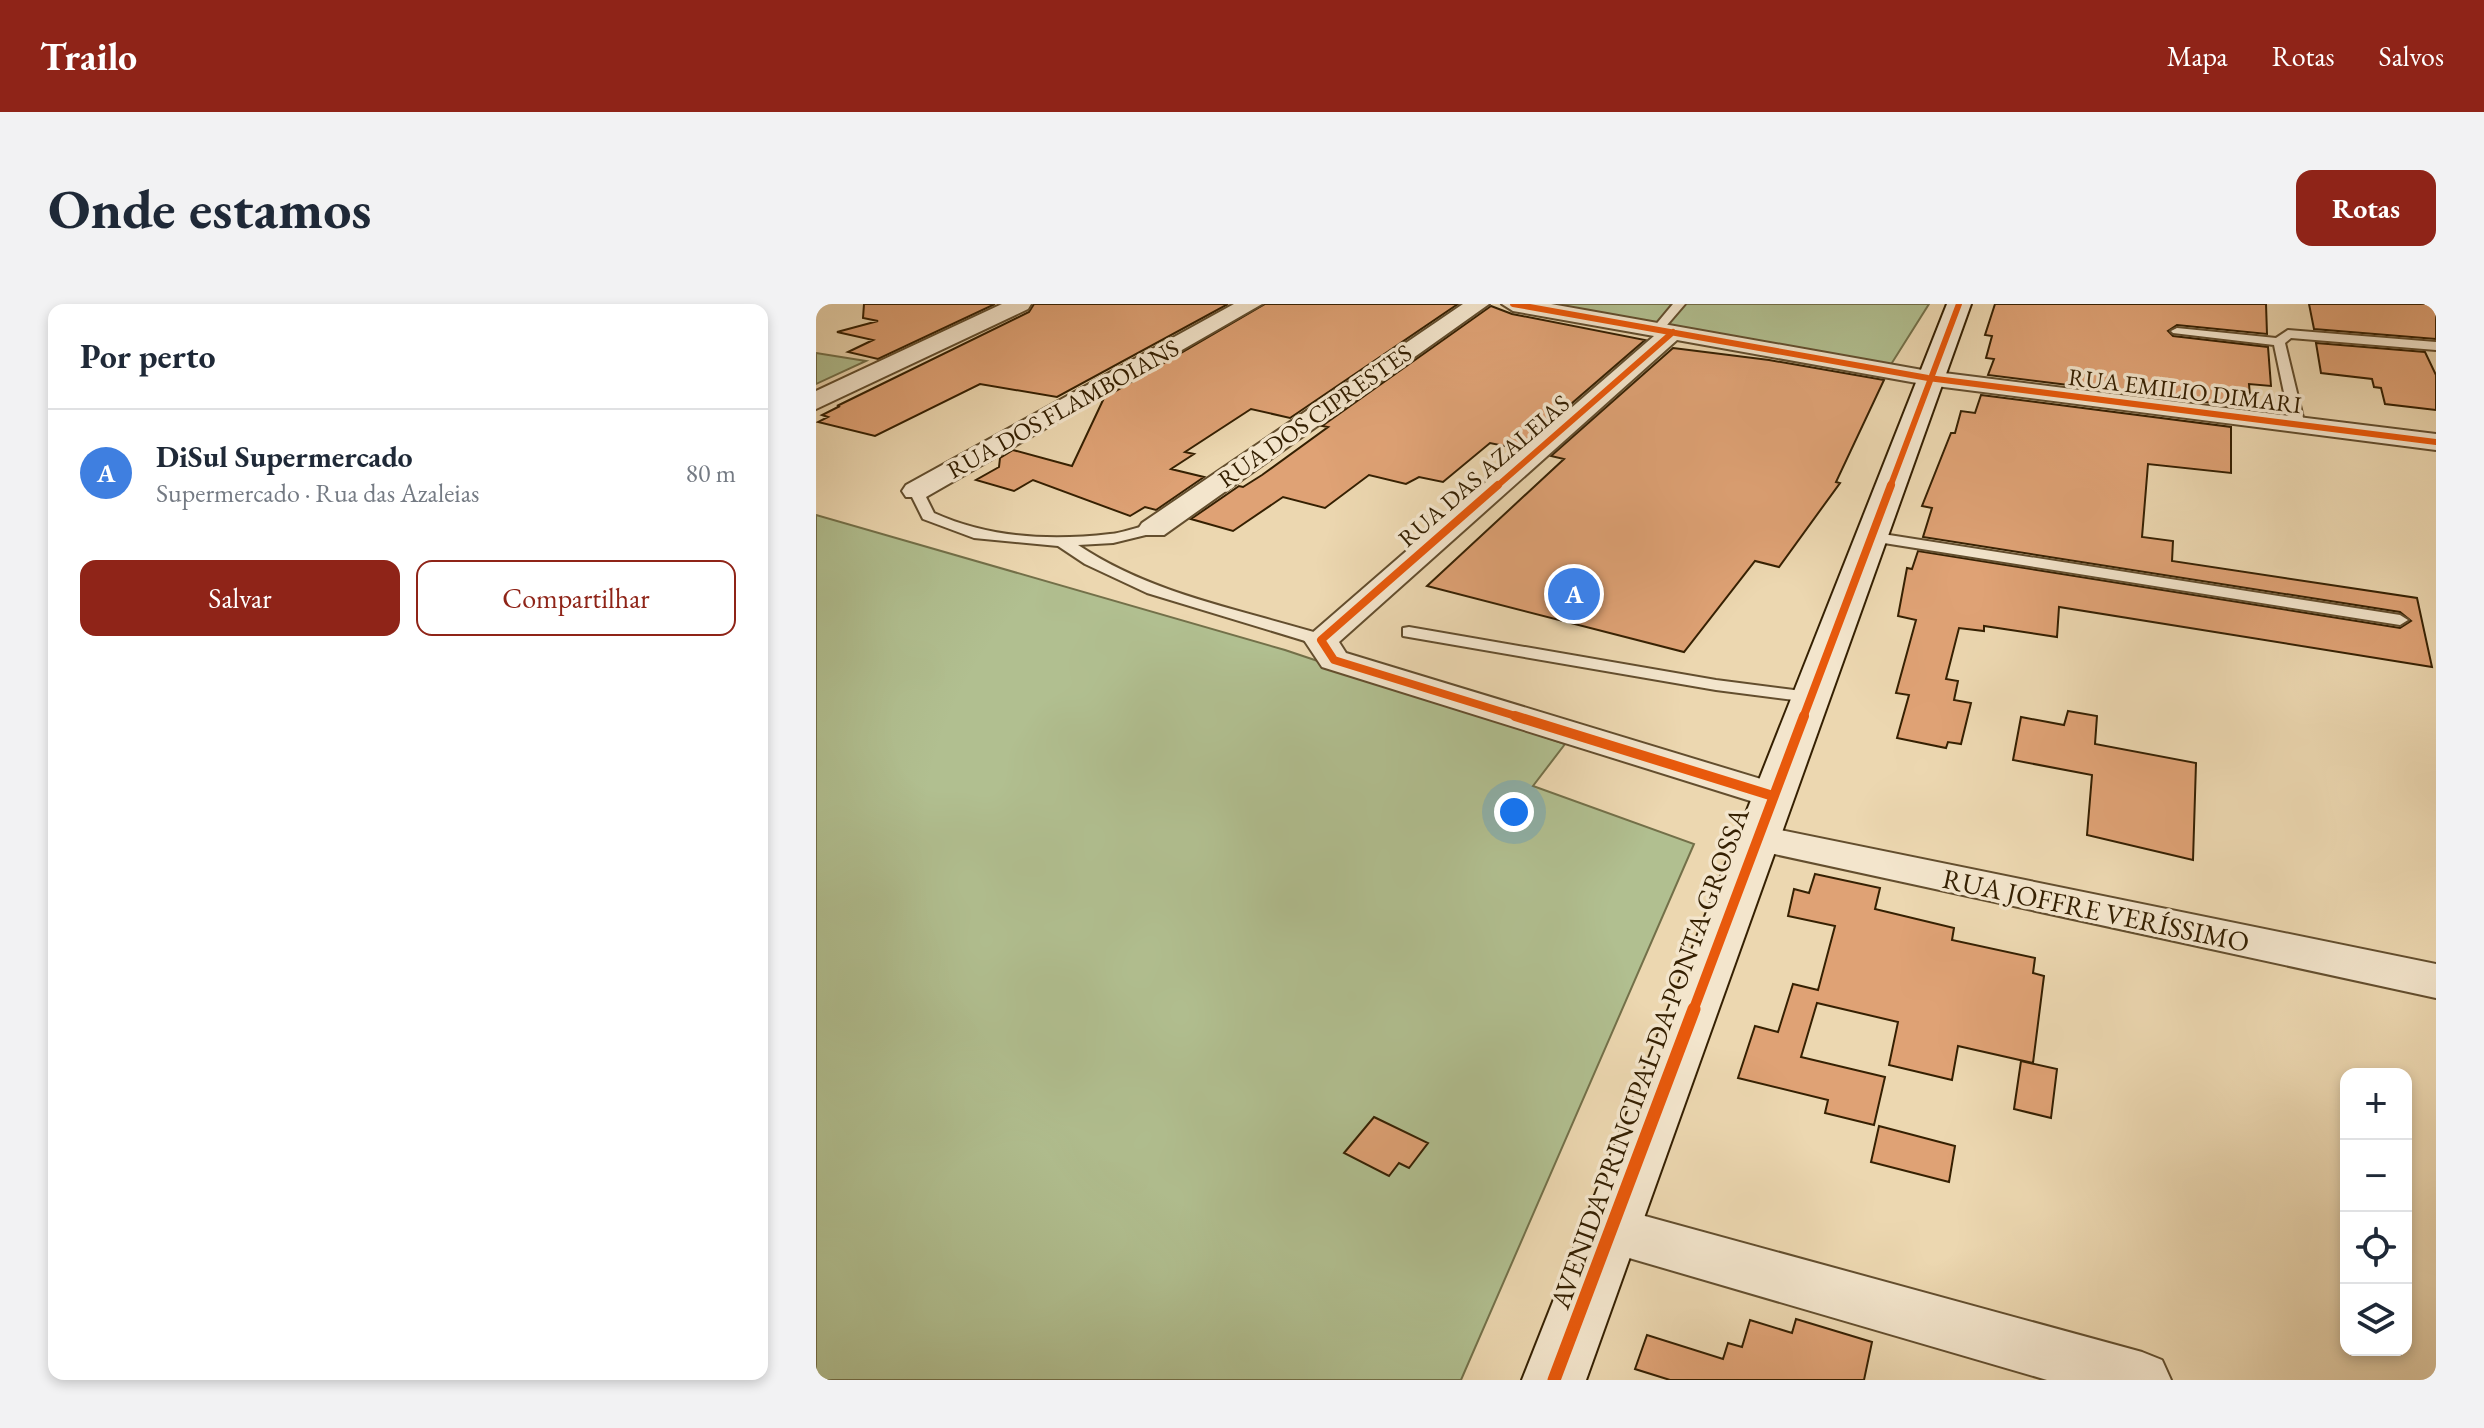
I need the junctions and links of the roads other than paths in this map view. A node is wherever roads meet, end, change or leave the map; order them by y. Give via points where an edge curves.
1 (1020, 304) edge
2 (1251, 304) edge
3 (1478, 304) edge
4 (1513, 304) edge
5 (1679, 304) edge
6 (1959, 304) edge
7 (1665, 331) junction
8 (2177, 331) dead end
9 (2279, 342) junction
10 (2436, 346) edge
11 (1928, 378) junction
12 (816, 401) edge
13 (2298, 426) junction
14 (2436, 442) edge
15 (916, 491) joint
16 (1153, 529) joint
17 (1870, 537) junction
18 (1060, 540) junction
19 (2400, 620) dead end
20 (1409, 632) dead end
21 (1321, 640) junction
22 (1810, 697) junction
23 (1773, 796) junction
24 (1756, 838) junction
25 (2436, 981) edge
26 (1612, 1230) junction
27 (1554, 1380) edge
28 (2142, 1380) edge

1 - 12 street
2 - 15 street, RUA DOS FLAMBOIANS
3 - 16 street, RUA DOS CIPRESTES
4 - 7 street, RUA EMILIO DIMARI
5 - 7 lane
6 - 11 main road, AVENIDA PRINCIPAL DA PONTA GROSSA
7 - 11 street, RUA EMILIO DIMARI
7 - 21 street, RUA DAS AZALEIAS
8 - 9 lane
9 - 10 lane via 2301,333
9 - 13 lane
11 - 13 street, RUA EMILIO DIMARI
11 - 17 main road, AVENIDA PRINCIPAL DA PONTA GROSSA
13 - 14 street, RUA EMILIO DIMARI
15 - 18 lane via 928,516 972,533
16 - 18 lane via 1135,536
17 - 19 lane
17 - 22 main road, AVENIDA PRINCIPAL DA PONTA GROSSA
18 - 21 lane via 1094,566 1168,597
20 - 22 lane
21 - 23 street via 1334,660
22 - 23 main road, AVENIDA PRINCIPAL DA PONTA GROSSA
23 - 24 main road, AVENIDA PRINCIPAL DA PONTA GROSSA
24 - 25 street, RUA JOFFRE VERÍSSIMO
24 - 26 main road, AVENIDA PRINCIPAL DA PONTA GROSSA
26 - 27 main road, AVENIDA PRINCIPAL DA PONTA GROSSA
26 - 28 street

